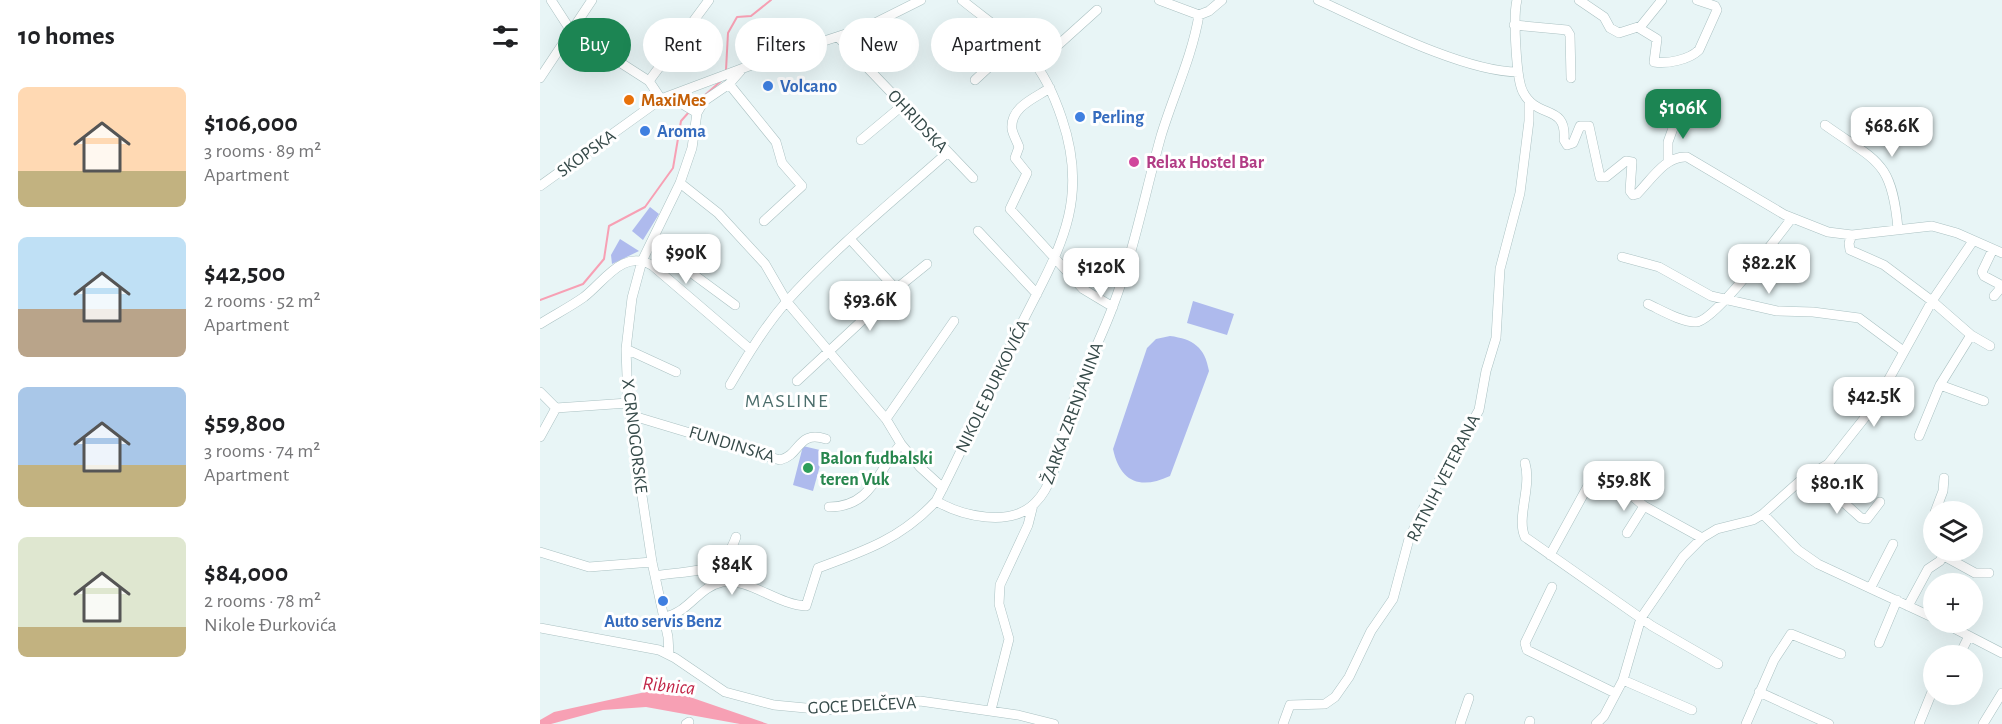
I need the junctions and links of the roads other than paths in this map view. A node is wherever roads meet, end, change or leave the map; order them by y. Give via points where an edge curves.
1 (551, 0) edge
2 (592, 0) edge
3 (709, 0) edge
4 (921, 0) edge
5 (962, 0) edge
6 (1159, 0) edge
7 (1222, 0) edge
8 (1318, 0) edge
9 (1516, 0) edge
10 (1579, 0) edge
11 (1662, 0) edge
12 (1697, 0) edge
13 (1097, 10) dead end
14 (1199, 15) junction
15 (563, 18) edge
16 (580, 18) edge
17 (984, 18) edge
18 (1514, 25) junction
19 (1639, 28) junction
20 (838, 37) junction
21 (827, 41) edge
22 (1062, 42) edge
23 (558, 51) edge
24 (631, 69) edge
25 (735, 71) edge
26 (737, 72) edge
27 (984, 72) edge
28 (1040, 72) edge
29 (1518, 72) junction
30 (540, 78) edge
31 (1570, 78) dead end
32 (975, 80) dead end
33 (649, 81) junction
34 (729, 84) junction
35 (1050, 88) junction
36 (665, 97) junction
37 (1529, 100) junction
38 (903, 105) junction
39 (695, 112) junction
40 (1677, 117) dead end
41 (1825, 125) dead end
42 (861, 140) dead end
43 (947, 153) junction
44 (1668, 162) junction
45 (973, 178) dead end
46 (680, 183) junction
47 (540, 186) edge
48 (1792, 218) junction
49 (764, 221) dead end
50 (1898, 229) junction
51 (978, 231) dead end
52 (1852, 234) junction
53 (850, 239) junction
54 (1973, 241) junction
55 (651, 243) junction
56 (1998, 251) edge
57 (1622, 257) dead end
58 (1055, 260) junction
59 (642, 261) junction
60 (927, 264) dead end
61 (896, 289) junction
62 (1037, 294) junction
63 (1994, 296) dead end
64 (1727, 298) junction
65 (1932, 300) junction
66 (787, 302) junction
67 (1648, 304) dead end
68 (735, 305) dead end
69 (1113, 307) junction
70 (954, 321) dead end
71 (540, 324) edge
72 (1971, 335) junction
73 (1990, 346) dead end
74 (626, 349) junction
75 (751, 350) junction
76 (1902, 350) junction
77 (828, 352) junction
78 (676, 372) dead end
79 (797, 381) dead end
80 (730, 385) dead end
81 (1940, 385) junction
82 (540, 392) edge
83 (1984, 401) dead end
84 (628, 404) junction
85 (556, 408) junction
86 (630, 415) junction
87 (886, 419) junction
88 (1919, 436) dead end
89 (540, 437) edge
90 (826, 440) dead end
91 (901, 444) junction
92 (1525, 463) dead end
93 (1828, 464) junction
94 (1944, 478) dead end
95 (1589, 484) dead end
96 (943, 488) junction
97 (1625, 490) dead end
98 (936, 501) junction
99 (1939, 501) edge
100 (1880, 502) dead end
101 (1033, 505) junction
102 (1644, 506) junction
103 (829, 507) dead end
104 (1763, 514) junction
105 (1627, 532) dead end
106 (736, 537) dead end
107 (1702, 538) junction
108 (1893, 544) dead end
109 (540, 552) edge
110 (1550, 555) junction
111 (1937, 561) edge
112 (1957, 561) edge
113 (652, 562) junction
114 (1989, 573) dead end
115 (655, 576) junction
116 (1552, 587) dead end
117 (1871, 587) junction
118 (1897, 600) junction
119 (1908, 606) junction
120 (1923, 613) edge
121 (664, 617) junction
122 (1641, 618) junction
123 (540, 628) edge
124 (1963, 633) edge
125 (1969, 636) junction
126 (1879, 643) dead end
127 (1964, 645) edge
128 (2002, 653) edge
129 (669, 654) junction
130 (1841, 654) dead end
131 (1718, 664) dead end
132 (1623, 680) junction
133 (1759, 692) junction
134 (1615, 693) junction
135 (2002, 693) edge
136 (1469, 698) dead end
137 (1927, 705) edge
138 (1998, 707) edge
139 (991, 710) junction
140 (1692, 710) dead end
141 (1604, 716) junction
142 (1054, 724) edge
143 (1283, 724) edge
144 (1460, 724) edge
145 (1596, 724) edge
146 (1612, 724) edge
147 (1746, 724) edge
148 (1829, 724) edge
149 (1920, 724) edge
150 (1983, 724) edge

1 - 15 street
2 - 16 street
3 - 33 street
4 - 20 street, SKOPSKA via 893,16
5 - 17 street, NIKOLE ĐURKOVIĆA
6 - 14 street
7 - 14 street
8 - 29 street via 1454,57
9 - 18 street, RATNIH VETERANA
10 - 19 street via 1604,17 1615,32
11 - 19 street
12 - 19 street via 1717,10 1694,54 1665,63 1654,62 1657,39
13 - 22 street
14 - 69 street, ŽARKA ZRENJANINA
18 - 29 street, RATNIH VETERANA
18 - 31 street via 1567,30
20 - 21 street, SKOPSKA
20 - 38 street, OHRIDSKA
23 - 30 street
24 - 33 street
25 - 36 street, SKOPSKA
26 - 34 street
27 - 32 street
28 - 35 street, NIKOLE ĐURKOVIĆA
29 - 37 street, RATNIH VETERANA via 1523,93
33 - 36 street
34 - 39 street
34 - 49 street via 776,142 782,163 802,186
35 - 58 street, NIKOLE ĐURKOVIĆA via 1070,142 1074,169 1072,209
35 - 58 street via 1023,105 1012,122 1019,147 1015,158 1027,173 1010,209
36 - 39 street
36 - 47 street, SKOPSKA
37 - 44 street via 1562,120 1567,145 1573,143 1580,126 1589,126 1601,178 1626,161 1632,162 1633,195
37 - 143 street, RATNIH VETERANA via 1520,193 1500,269 1496,338 1479,410 1422,511 1409,539 1393,599 1371,631 1349,677 1325,704 1292,703
38 - 42 street
38 - 43 street, OHRIDSKA
39 - 46 street, X CRNOGORSKE via 692,148
40 - 44 street via 1668,142
41 - 50 street via 1882,166 1890,179
43 - 45 street, OHRIDSKA
43 - 53 street
44 - 48 street via 1680,157 1691,159
46 - 55 street, X CRNOGORSKE
46 - 66 street via 718,213 765,264
48 - 52 street via 1828,232
48 - 64 street
50 - 52 street
50 - 54 street via 1932,226
51 - 62 street
52 - 65 street via 1849,248 1853,253 1884,265
53 - 61 street
53 - 66 street
54 - 56 street
54 - 65 street
55 - 59 street, X CRNOGORSKE
55 - 68 street
56 - 63 street via 1983,272 1999,284
57 - 64 street via 1659,267 1711,296
58 - 62 street, NIKOLE ĐURKOVIĆA
58 - 69 street via 1088,294
59 - 71 street via 618,266 583,298
59 - 74 street, X CRNOGORSKE via 632,298
59 - 75 street via 653,266
60 - 61 street
61 - 77 street
62 - 96 street, NIKOLE ĐURKOVIĆA
64 - 67 street via 1715,312 1697,322
64 - 76 street via 1777,312 1851,316
65 - 72 street
65 - 76 street
66 - 75 street
66 - 77 street
69 - 101 street, ŽARKA ZRENJANINA via 1072,405 1049,479
70 - 87 street
72 - 73 street
72 - 81 street
74 - 78 street
74 - 84 street, X CRNOGORSKE
75 - 80 street
76 - 93 street via 1874,406
77 - 79 street
77 - 87 street
81 - 83 street
81 - 88 street
82 - 85 street
84 - 85 street
84 - 86 street, X CRNOGORSKE
85 - 89 street
86 - 90 street, FUNDINSKA via 780,460 806,439 816,436
86 - 113 street, X CRNOGORSKE
87 - 91 street
91 - 96 street
91 - 103 street via 867,492 848,506
92 - 110 street via 1528,487 1522,531
93 - 100 street via 1822,483 1860,518 1867,519
93 - 104 street via 1801,480
94 - 99 street
95 - 110 street
96 - 98 street, NIKOLE ĐURKOVIĆA
97 - 102 street
98 - 101 street, ŽARKA ZRENJANINA via 959,512 982,516 1008,515
98 - 121 street, NIKOLE ĐURKOVIĆA via 916,523 882,544 818,568 806,606 793,606 729,582 714,585 682,612
101 - 139 street via 999,591 1009,639
102 - 105 street
102 - 107 street
104 - 107 street
104 - 117 street via 1798,550 1818,564
106 - 115 street via 732,550 715,567
107 - 122 street via 1673,570
108 - 117 street
109 - 113 street via 587,567
110 - 122 street
111 - 119 street via 1928,569
112 - 114 street via 1981,575
113 - 115 street, X CRNOGORSKE
115 - 121 street, X CRNOGORSKE
116 - 134 street via 1525,643 1527,650
117 - 118 street
118 - 119 street
118 - 126 street
119 - 120 street
121 - 129 street, X CRNOGORSKE
122 - 131 street
122 - 132 street
123 - 129 street, GOCE DELČEVA
124 - 125 street
125 - 127 street
125 - 128 street
129 - 139 street, GOCE DELČEVA via 725,692 774,705 848,709 920,701
130 - 133 street via 1791,634
132 - 134 street
132 - 140 street
133 - 147 street
133 - 148 street
134 - 141 street
135 - 138 street
136 - 144 street
137 - 149 street
138 - 150 street
139 - 142 street, GOCE DELČEVA
141 - 145 street
141 - 146 street

